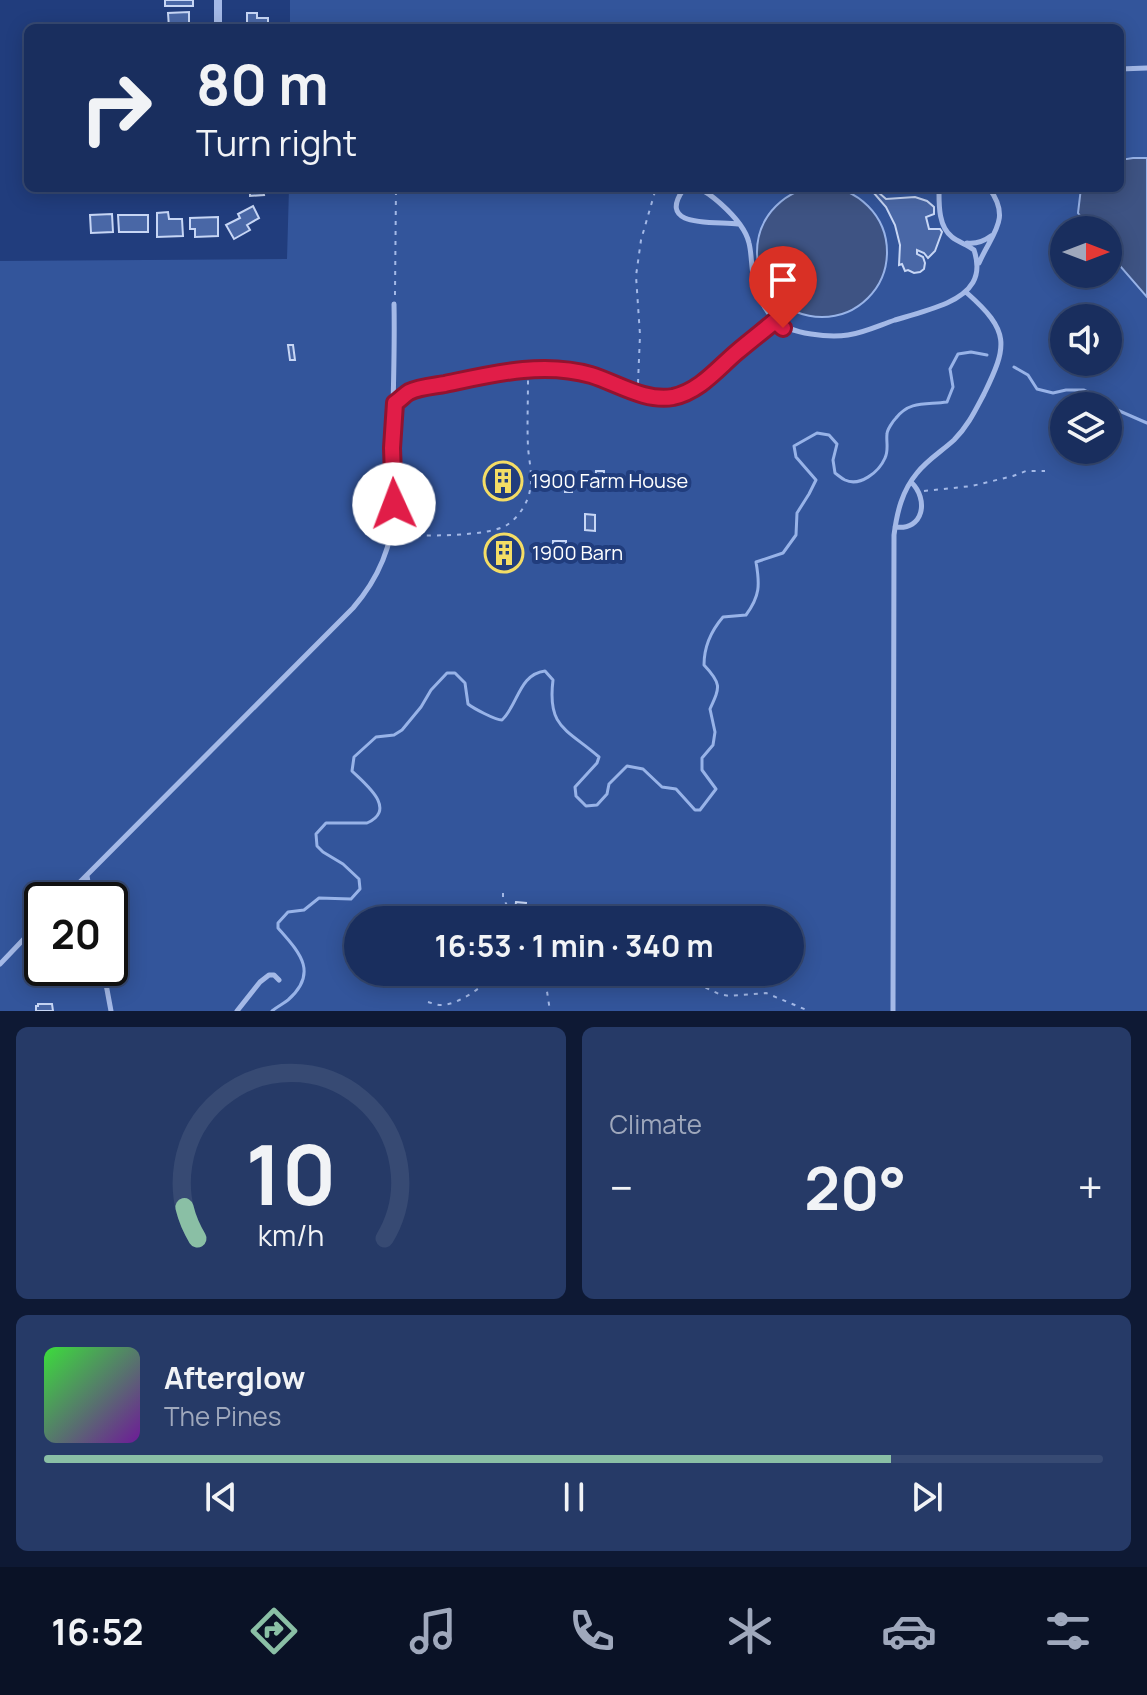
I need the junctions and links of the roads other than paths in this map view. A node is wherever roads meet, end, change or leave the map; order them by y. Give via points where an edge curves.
1 (218, 0) edge
2 (218, 24) edge
3 (1147, 68) edge
4 (1124, 69) edge
5 (681, 192) edge
6 (707, 192) edge
7 (939, 192) edge
8 (991, 192) edge
9 (739, 224) junction
10 (994, 232) junction
11 (964, 243) junction
12 (979, 264) junction
13 (967, 293) junction
14 (394, 304) road end
15 (775, 321) junction
16 (395, 403) junction
17 (911, 482) junction
18 (895, 527) junction
19 (86, 875) junction
20 (79, 882) edge
21 (87, 882) edge
22 (24, 939) edge
23 (0, 964) edge
24 (279, 980) dead end
25 (106, 986) edge
26 (111, 1011) edge
27 (237, 1011) edge
28 (896, 1011) edge

1 - 2 street
3 - 4 lane
5 - 9 lane via 676,199 682,218
6 - 9 lane
7 - 11 lane via 943,224
8 - 10 lane via 1000,207
9 - 15 lane via 750,246 754,280
10 - 11 lane via 985,240
10 - 12 lane
11 - 12 lane via 974,250
12 - 13 lane
13 - 15 lane via 849,335 800,333
13 - 17 lane via 993,319 1002,352 968,425
14 - 16 lane
15 - 16 lane via 692,390 673,397 637,393 569,370 529,369 418,389
16 - 19 lane via 392,535 376,577 353,608
17 - 18 lane
17 - 18 lane via 922,502 917,521 911,527
18 - 28 lane
19 - 20 lane
19 - 21 lane
22 - 23 lane
24 - 27 lane via 269,975
25 - 26 lane

